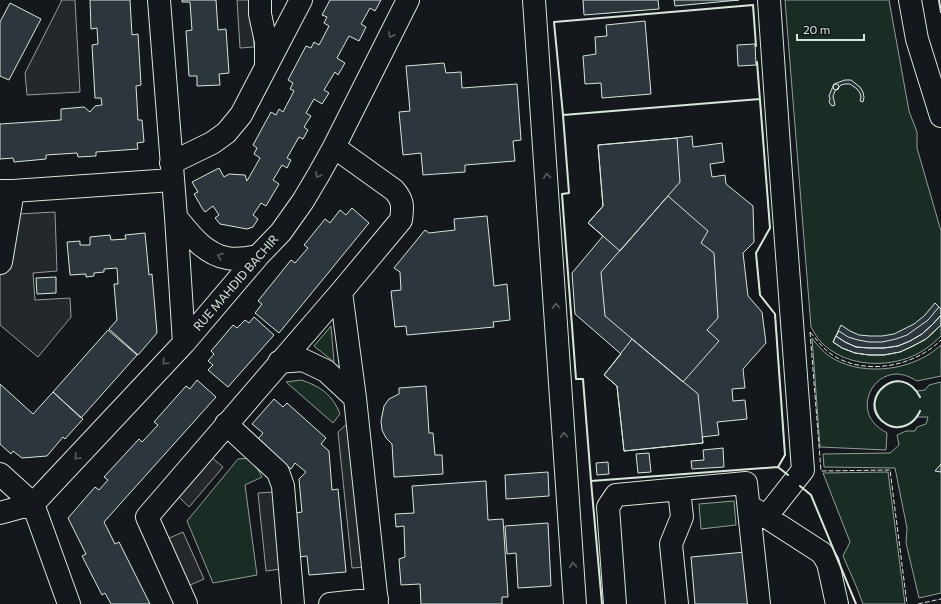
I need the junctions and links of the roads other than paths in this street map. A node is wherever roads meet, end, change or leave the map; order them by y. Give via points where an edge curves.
1 (160, 0) edge
2 (301, 0) edge
3 (408, 0) edge
4 (534, 0) edge
5 (769, 0) edge
6 (910, 0) edge
7 (260, 7) edge
8 (291, 20) junction
9 (266, 67) junction
10 (941, 116) edge
11 (334, 147) junction
12 (172, 171) junction
13 (7, 191) edge
14 (176, 217) junction
15 (258, 256) junction
16 (0, 263) edge
17 (341, 292) junction
18 (184, 343) junction
19 (279, 362) junction
20 (356, 398) junction
21 (226, 424) junction
22 (0, 474) edge
23 (679, 490) junction
24 (33, 504) junction
25 (757, 511) junction
26 (0, 513) edge
27 (377, 602) edge
28 (69, 604) edge
29 (186, 604) edge
30 (294, 604) edge
31 (330, 604) edge
32 (575, 604) edge
33 (615, 604) edge
34 (677, 604) edge
35 (759, 604) edge
36 (837, 604) edge

1 - 12 street
2 - 8 street
3 -> 11 street, RUE MAHDID BACHIR
32 -> 4 street
5 - 25 street via 803,470
6 - 10 street via 917,39
7 - 8 street via 276,24
7 - 9 street via 266,42
8 - 9 street
9 - 12 street via 241,115 226,133
11 -> 15 street, RUE MAHDID BACHIR via 303,201 281,232
11 - 17 street via 394,190 400,197 403,207 401,220
12 - 13 street
12 - 14 street
13 - 16 street
15 -> 14 street via 241,259 215,254 200,244
14 - 18 street
15 - 18 street, RUE MAHDID BACHIR
17 - 19 street
17 - 20 street
18 -> 24 street, RUE MAHDID BACHIR
19 - 20 street via 303,360 326,371
19 - 21 street
20 - 27 street
21 - 29 street via 146,517
21 - 30 street via 278,472 283,486
22 - 24 street
23 - 25 street via 746,484
23 - 33 street via 616,495 608,507
23 - 34 street via 682,517 671,544
24 - 26 street
24 - 28 street
25 - 35 street
25 - 36 street via 822,552 828,564
27 - 31 street

